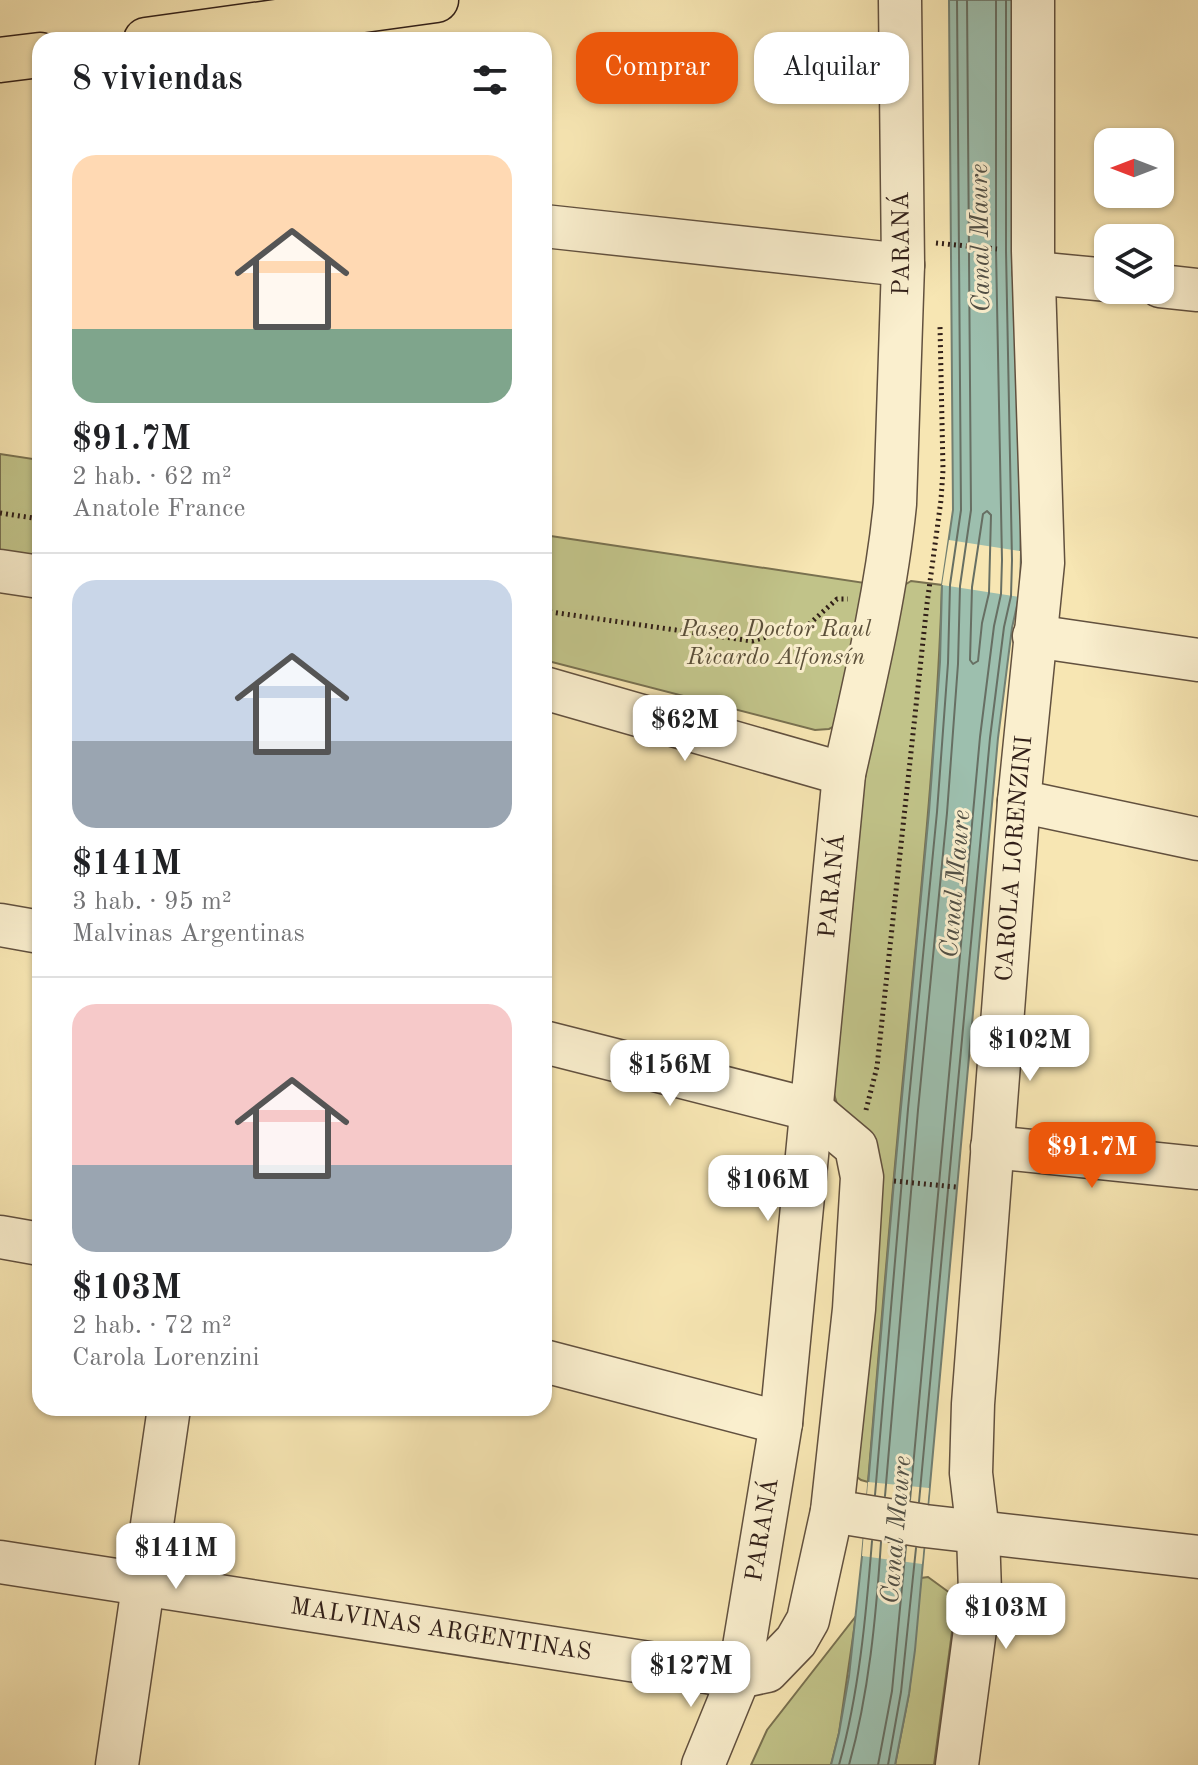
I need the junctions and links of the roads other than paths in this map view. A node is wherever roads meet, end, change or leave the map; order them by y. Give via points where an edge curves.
1 (436, 0) edge
2 (900, 0) edge
3 (1033, 0) edge
4 (389, 3) edge
5 (199, 32) edge
6 (32, 56) edge
7 (0, 60) edge
8 (552, 227) edge
9 (1018, 261) junction
10 (921, 262) junction
11 (1094, 277) edge
12 (1174, 287) edge
13 (1198, 290) edge
14 (0, 571) edge
15 (32, 576) edge
16 (1034, 636) junction
17 (1198, 660) edge
18 (552, 690) edge
19 (844, 774) junction
20 (1019, 801) junction
21 (1198, 839) edge
22 (0, 925) edge
23 (32, 931) edge
24 (552, 1044) edge
25 (812, 1110) junction
26 (992, 1147) junction
27 (1198, 1168) edge
28 (0, 1237) edge
29 (32, 1243) edge
30 (552, 1363) edge
31 (168, 1416) edge
32 (781, 1423) junction
33 (848, 1514) junction
34 (978, 1533) junction
35 (1198, 1557) edge
36 (0, 1562) edge
37 (144, 1584) junction
38 (739, 1677) junction
39 (117, 1765) edge
40 (703, 1765) edge
41 (957, 1765) edge

1 - 4 main road
2 - 10 street, PARANÁ
3 - 9 street, CAROLA LORENZINI
4 - 5 main road
6 - 7 main road
8 - 10 street
9 - 11 street
9 - 16 street, CAROLA LORENZINI via 1043,563
10 - 19 street, PARANÁ via 891,542
12 - 13 street
14 - 15 street
16 - 17 street
16 - 20 street, CAROLA LORENZINI
18 - 19 street
19 - 25 street, PARANÁ
20 - 21 street
20 - 26 street, CAROLA LORENZINI
22 - 23 street
24 - 25 street
25 - 32 street, PARANÁ
25 - 33 street via 856,1147 862,1177
26 - 27 street
26 - 34 street, CAROLA LORENZINI via 973,1404 971,1473
28 - 29 street
30 - 32 street
31 - 37 street
32 - 38 street, PARANÁ
33 - 34 street
33 - 38 street via 796,1641 767,1671
34 - 35 street
34 - 41 street, CAROLA LORENZINI via 980,1592
36 - 37 street, MALVINAS ARGENTINAS
37 - 38 street, MALVINAS ARGENTINAS
37 - 39 street
38 - 40 street, PARANÁ

